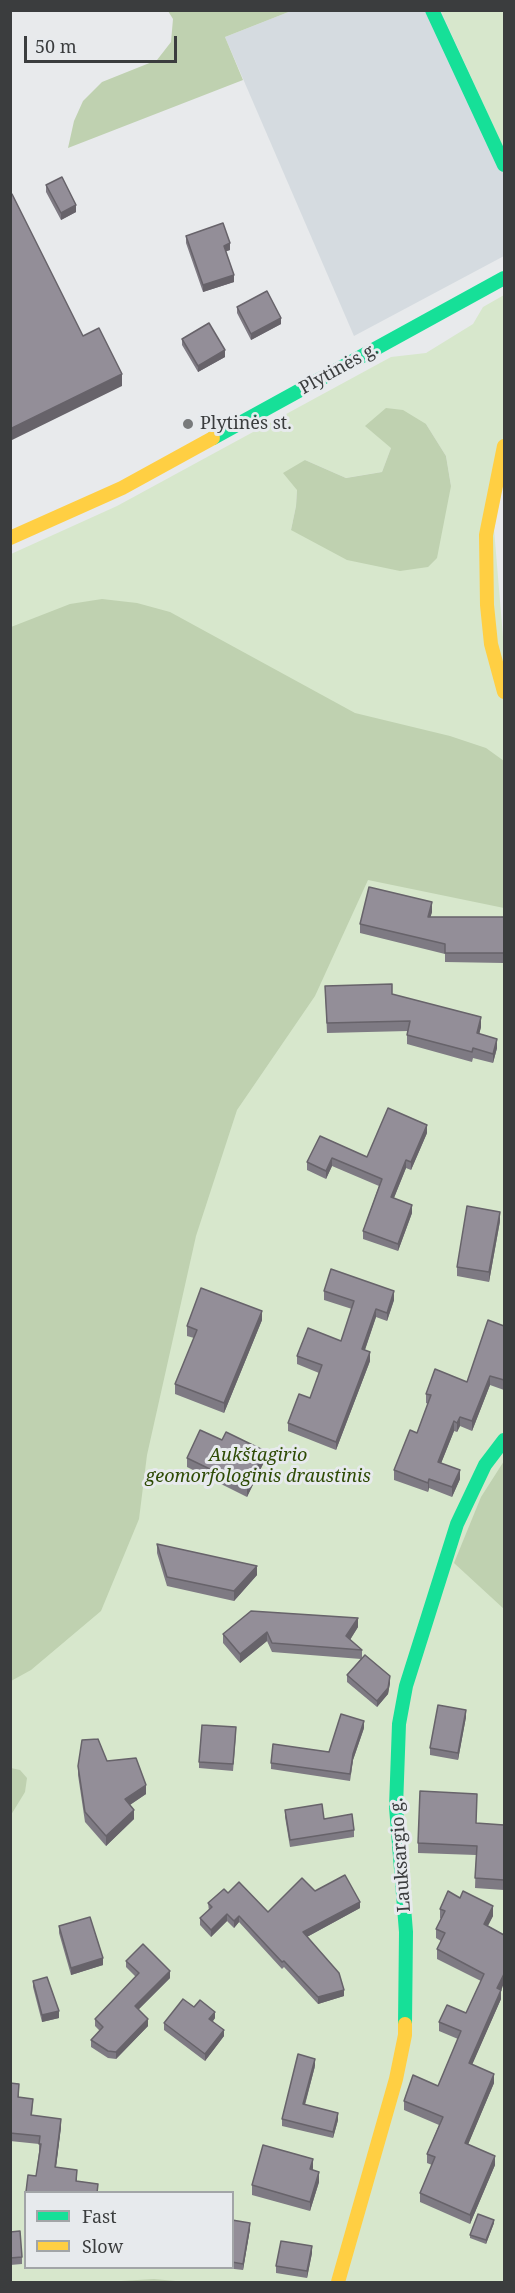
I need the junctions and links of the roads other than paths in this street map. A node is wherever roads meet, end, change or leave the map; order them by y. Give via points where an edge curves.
1 (432, 10) edge
2 (504, 165) edge
3 (504, 278) edge
4 (504, 446) edge
5 (10, 538) edge
6 (504, 692) edge
7 (504, 1440) edge
8 (338, 2283) edge

1 - 2 street
3 - 5 street, Plytinės g. via 122,488
4 - 6 street via 486,535 487,605
7 - 8 street, Lauksargio g. via 485,1465 457,1524 406,1686 399,1724 396,1807 406,1932 405,2035

